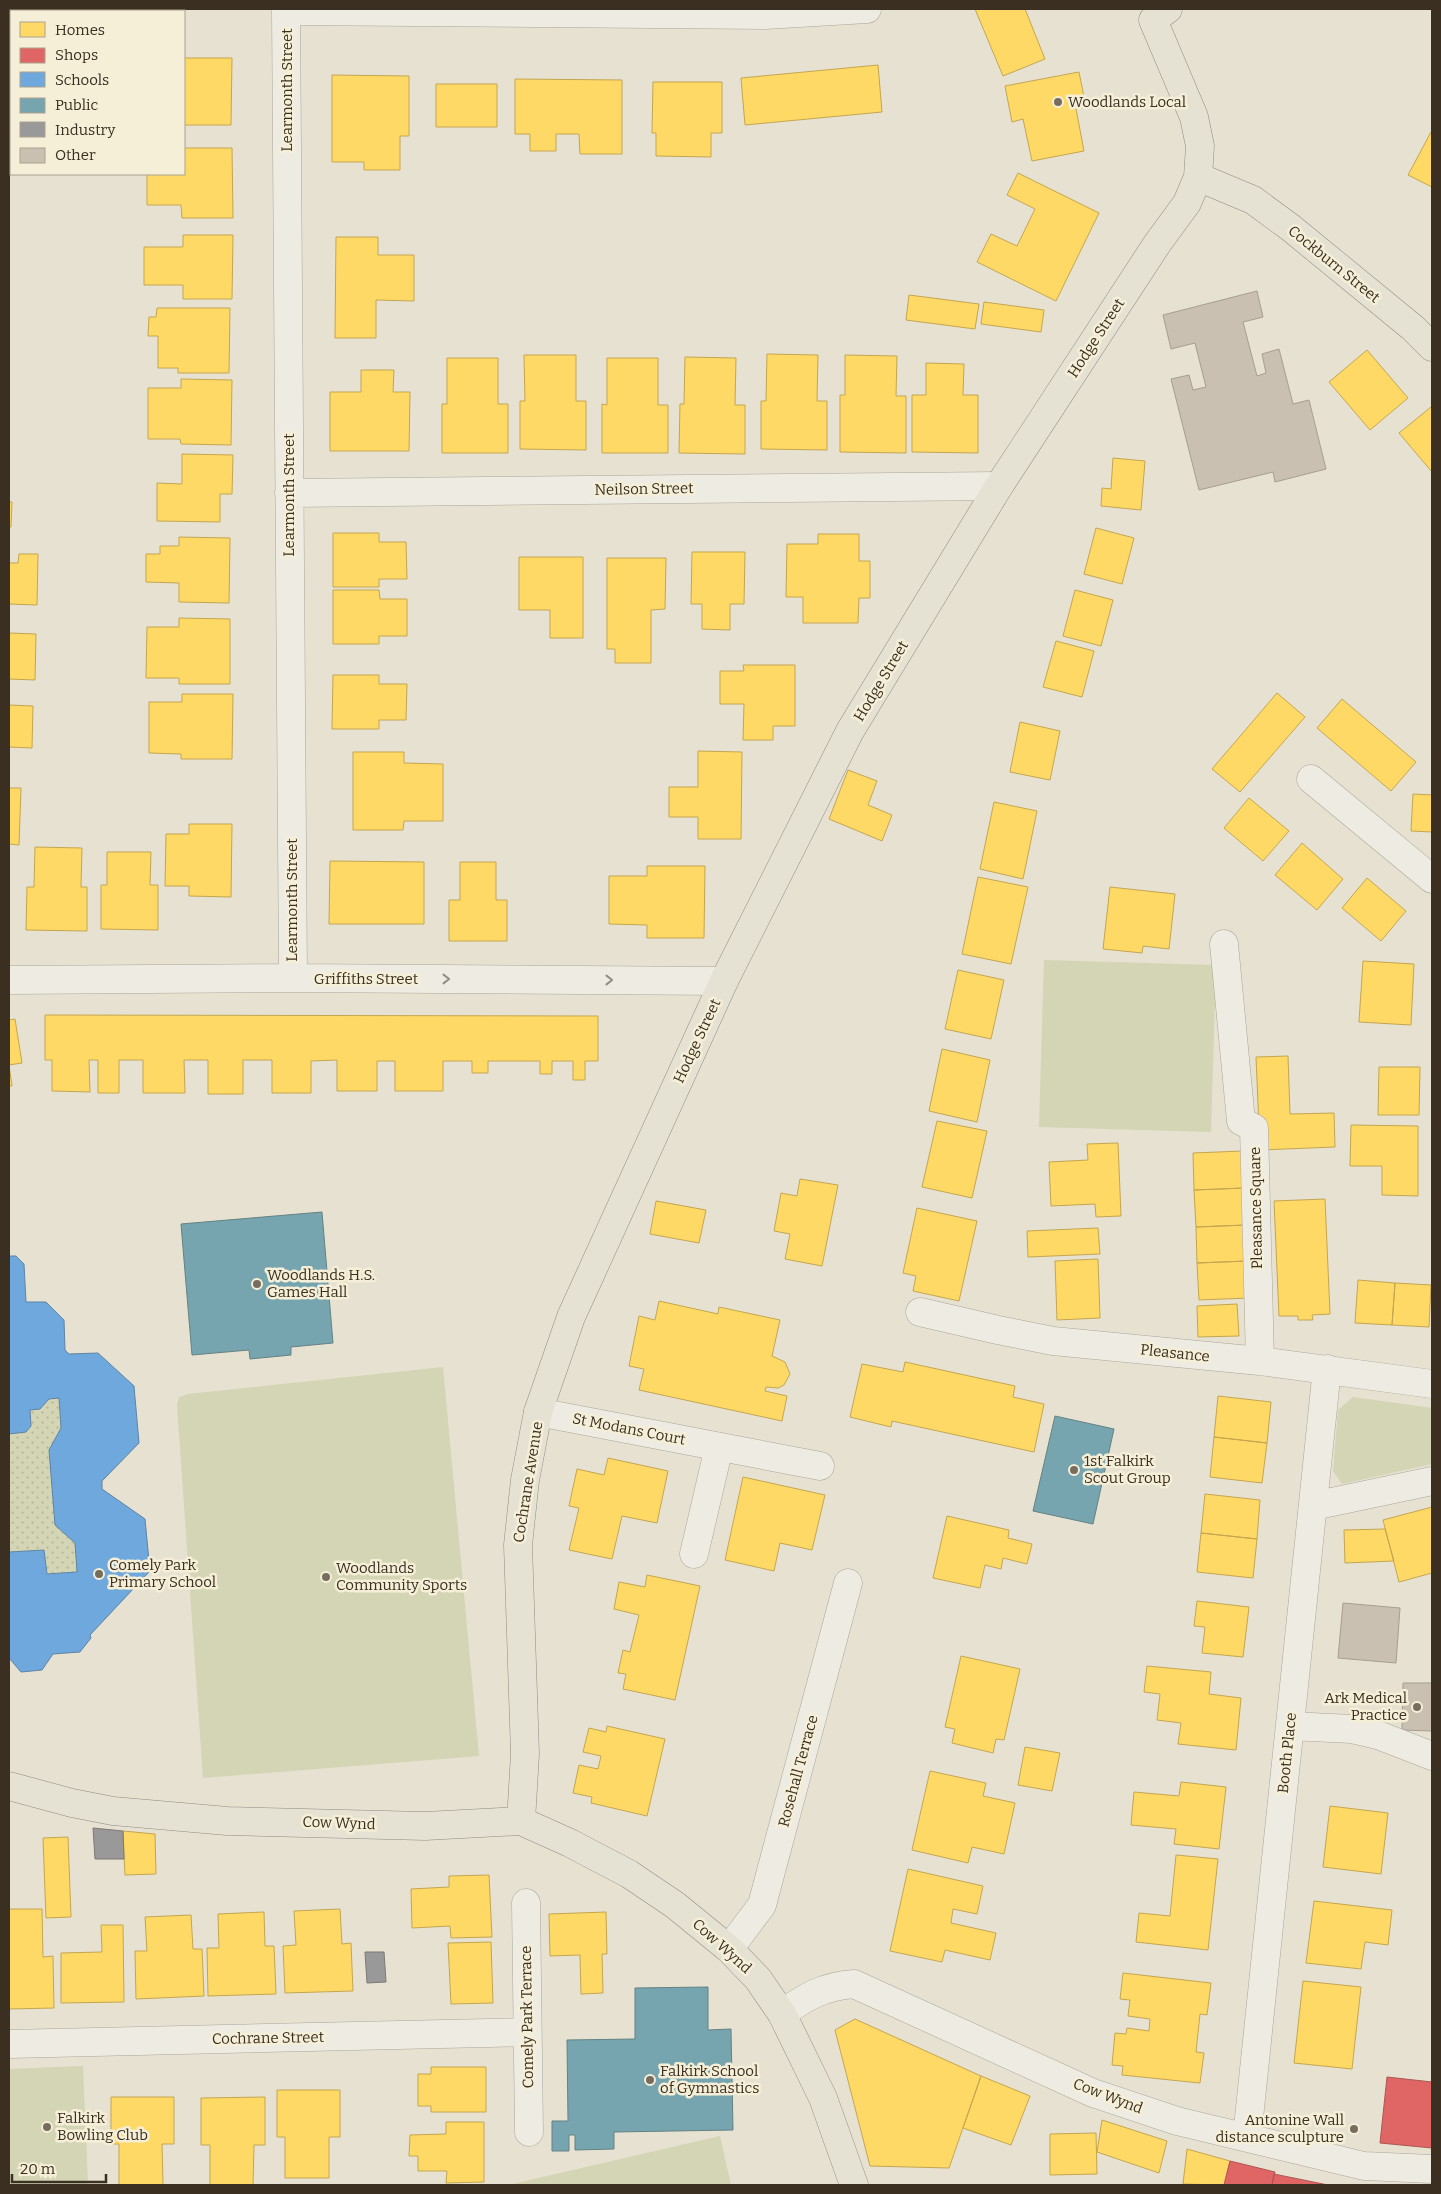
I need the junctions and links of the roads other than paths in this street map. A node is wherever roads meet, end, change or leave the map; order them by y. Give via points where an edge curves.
1 (868, 9) edge
2 (406, 10) edge
3 (1155, 12) edge
4 (1198, 177) junction
5 (1432, 346) edge
6 (999, 486) junction
7 (289, 493) junction
8 (1311, 779) dead end
9 (1432, 878) edge
10 (1224, 944) dead end
11 (293, 978) junction
12 (9, 980) edge
13 (724, 982) junction
14 (602, 1245) joint
15 (920, 1312) dead end
16 (1260, 1361) junction
17 (1327, 1369) junction
18 (1432, 1384) edge
19 (538, 1412) junction
20 (719, 1447) junction
21 (820, 1466) dead end
22 (1432, 1481) edge
23 (1313, 1506) junction
24 (694, 1554) dead end
25 (848, 1583) dead end
26 (1290, 1726) junction
27 (1432, 1756) edge
28 (9, 1786) edge
29 (521, 1821) junction
30 (526, 1903) dead end
31 (729, 1949) junction
32 (782, 2014) junction
33 (527, 2032) junction
34 (9, 2044) edge
35 (529, 2132) dead end
36 (1247, 2137) junction
37 (1432, 2169) edge
38 (854, 2185) edge

1 - 2 street via 765,15
2 - 7 street, Learmonth Street via 286,11
3 - 4 main road, Hodge Street via 1194,118 1200,146
4 - 5 main road, Cockburn Street via 1253,200
4 - 6 main road, Hodge Street via 1187,203
6 - 7 street, Neilson Street
6 - 13 main road, Hodge Street via 850,731
7 - 11 street, Learmonth Street
8 - 9 street
10 - 16 street, Pleasance Square via 1241,1121 1254,1128
11 - 12 street, Griffiths Street
11 -> 13 street, Griffiths Street
13 - 14 main road, Hodge Street
14 - 19 main road, Cochrane Avenue via 571,1317
15 - 16 street, Pleasance via 1054,1341
16 - 17 street, Pleasance
17 - 18 street, Pleasance
17 - 23 street, Booth Place
19 - 20 street, St Modans Court
19 - 29 main road, Cochrane Avenue via 525,1480 518,1545 525,1754
20 - 21 street, St Modans Court
20 - 24 street
22 - 23 street
23 - 26 street, Booth Place
25 - 31 street, Rosehall Terrace via 762,1905
26 - 27 street via 1352,1729 1378,1735
26 - 36 street, Booth Place
28 - 29 main road, Cow Wynd via 113,1811 227,1821 425,1826
29 - 31 main road, Cow Wynd via 629,1874 675,1905
30 - 33 street, Comely Park Terrace
31 - 32 main road, Cow Wynd via 758,1979
32 - 36 street, Cow Wynd via 805,1997 832,1986 854,1984 1093,2092 1177,2121
32 - 38 main road via 823,2098
33 - 34 street, Cochrane Street
33 - 35 street, Comely Park Terrace
36 - 37 street, Cow Wynd via 1364,2166

